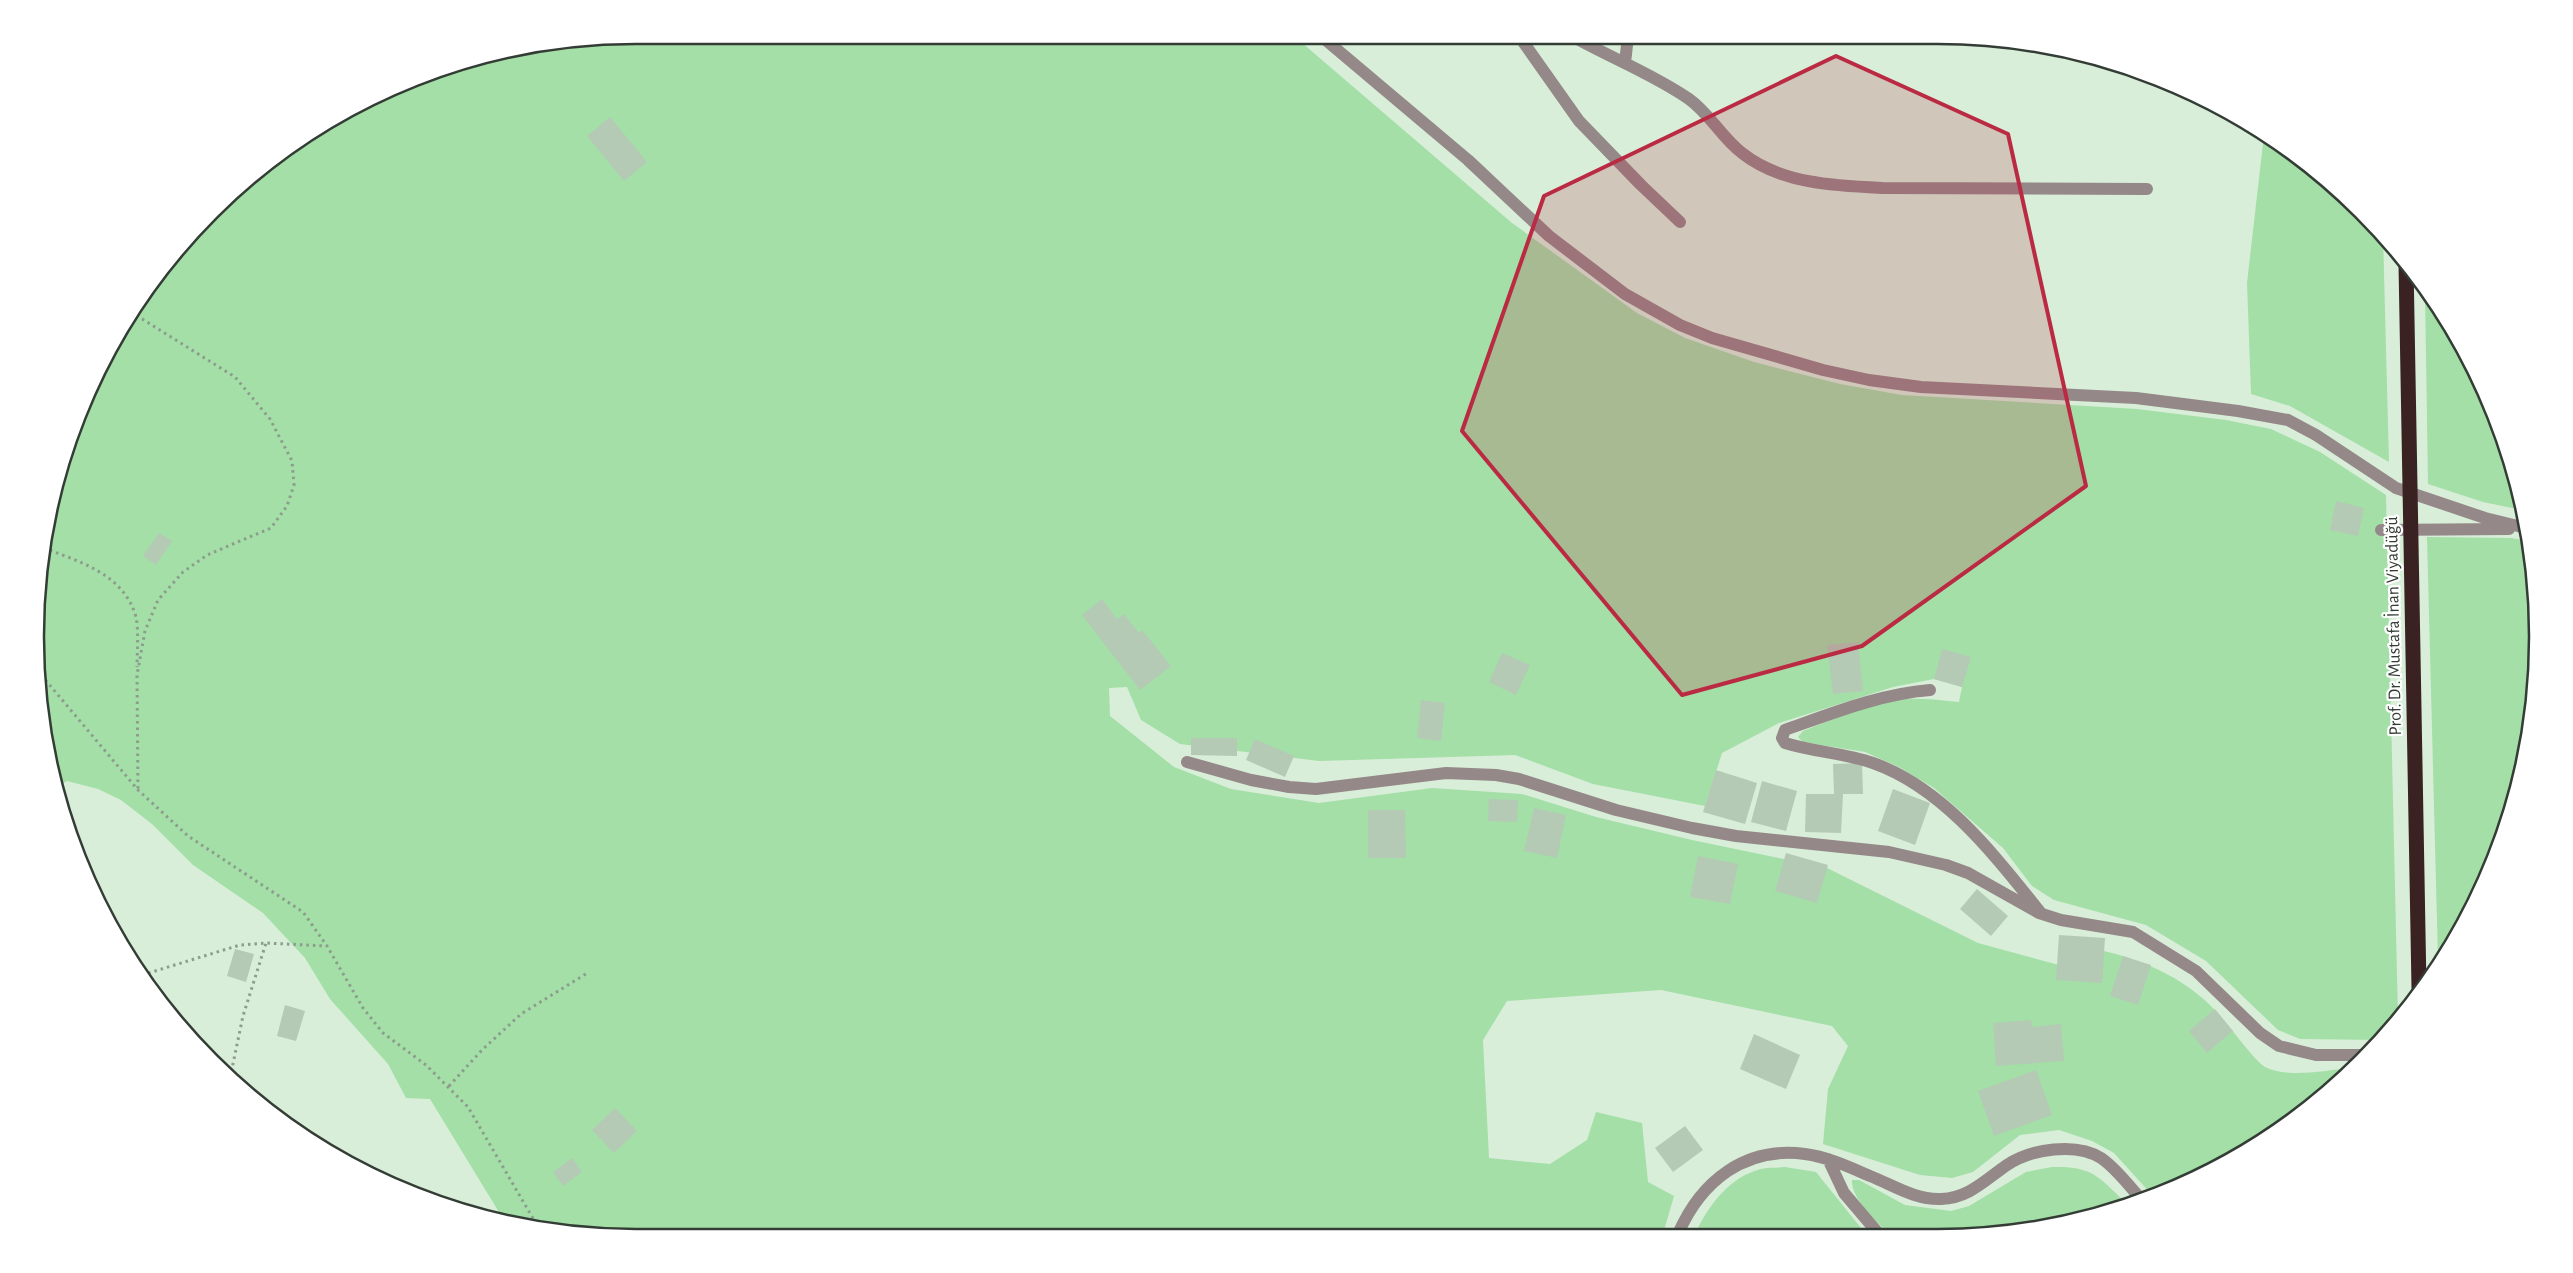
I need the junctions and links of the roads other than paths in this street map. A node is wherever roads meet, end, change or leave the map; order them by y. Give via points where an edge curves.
1 (1330, 44) edge
2 (1525, 44) edge
3 (1588, 44) edge
4 (1627, 44) edge
5 (1625, 63) junction
6 (2147, 189) dead end
7 (1680, 222) dead end
8 (2406, 275) edge
9 (2519, 527) edge
10 (2519, 529) edge
11 (2381, 530) dead end
12 (1930, 690) dead end
13 (1187, 762) dead end
14 (2043, 914) junction
15 (2419, 980) edge
16 (2357, 1055) edge
17 (1828, 1159) junction
18 (2137, 1194) edge
19 (1681, 1229) edge
20 (1875, 1229) edge

1 - 9 street via 1468,160 1549,236 1638,302 1696,331 1823,370 1869,380 1921,387 2136,398 2238,410 2288,420 2316,434 2396,488
2 - 7 street via 1579,121
3 - 5 street
4 - 5 street
5 - 6 street via 1689,99 1742,153 1781,173 1810,182 1884,188
8 - 15 highway, Prof. Dr. Mustafa İnan Viyadüğü
10 - 11 street
12 - 14 street via 1900,692 1870,700 1786,730 1782,738 1784,743 1802,749 1875,764 1943,803 1980,840
13 - 14 street via 1251,780 1316,789 1446,773 1519,779 1616,810 1692,828 1736,836 1889,852 1946,865 1968,873
14 - 16 street via 2133,932 2196,972 2260,1033 2279,1046 2316,1055
17 - 18 street via 1905,1192 1940,1199 1966,1194 2018,1159 2070,1150 2102,1158
17 - 19 street via 1807,1154 1779,1154 1737,1165 1702,1192
17 - 20 street via 1844,1193

